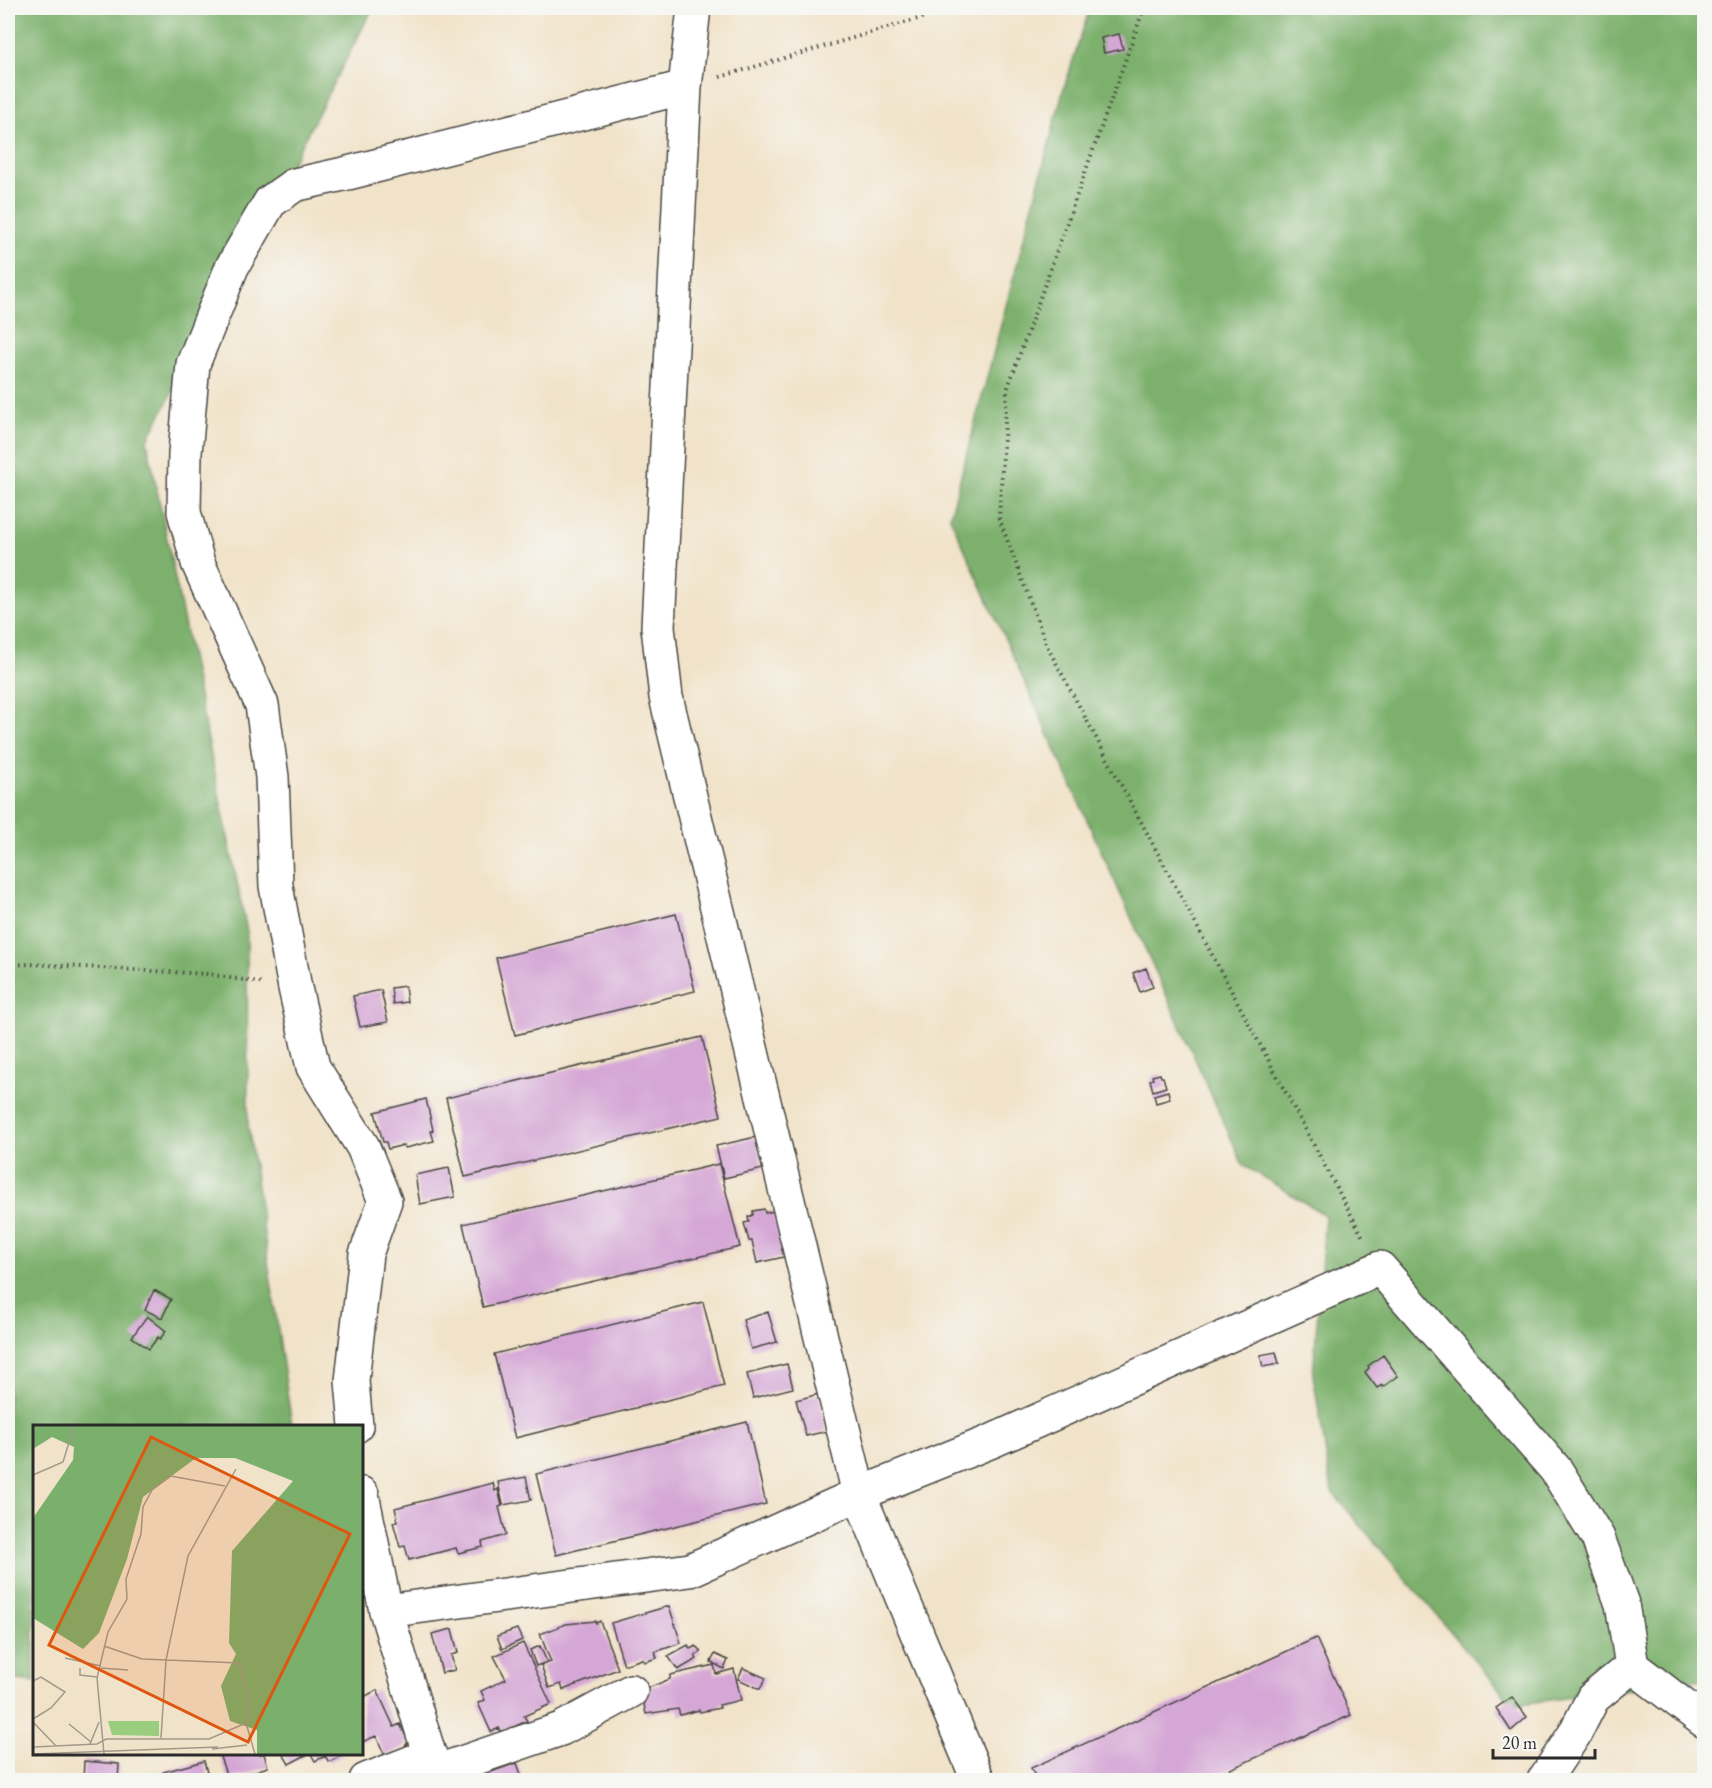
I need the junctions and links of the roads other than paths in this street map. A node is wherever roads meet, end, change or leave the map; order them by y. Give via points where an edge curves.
1 (694, 8) edge
2 (685, 87) junction
3 (356, 1425) edge
4 (859, 1494) junction
5 (363, 1499) edge
6 (386, 1611) junction
7 (1632, 1666) junction
8 (631, 1691) dead end
9 (1704, 1721) edge
10 (434, 1769) edge
11 (366, 1780) edge
12 (978, 1780) edge
13 (1545, 1780) edge

1 - 2 street
2 - 3 street via 294,185 270,202 232,267 193,364 184,512 198,562 262,705 272,777 276,886 313,1067 363,1146 385,1201 366,1254 352,1381
2 - 4 street via 658,627 666,697
4 - 6 street via 690,1570
4 - 7 street via 992,1441 1380,1268 1556,1470 1598,1538 1622,1604
4 - 12 street
5 - 6 street
6 - 10 street
7 - 9 street
7 - 13 street via 1593,1698
8 - 10 street via 561,1729
10 - 11 street

